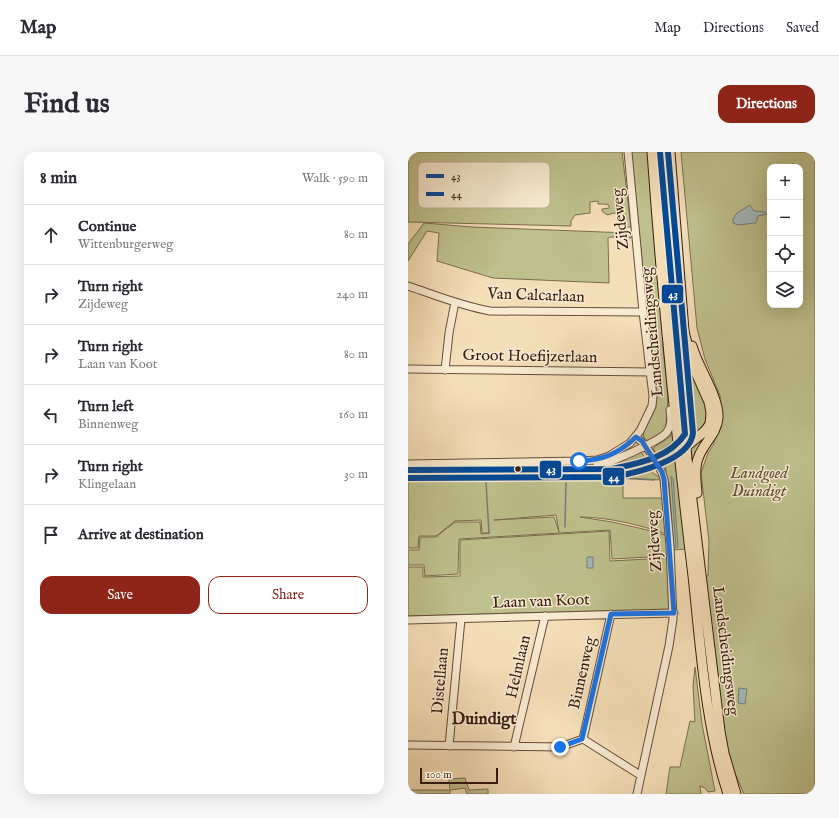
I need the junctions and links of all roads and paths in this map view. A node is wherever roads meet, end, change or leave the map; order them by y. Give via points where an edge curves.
1 (628, 152) edge
2 (652, 152) edge
3 (660, 152) edge
4 (670, 152) edge
5 (408, 286) edge
6 (455, 302) junction
7 (683, 307) junction
8 (643, 312) junction
9 (408, 369) edge
10 (445, 370) junction
11 (651, 372) junction
12 (674, 394) junction
13 (636, 437) junction
14 (682, 445) junction
15 (645, 446) junction
16 (653, 458) junction
17 (408, 464) edge
18 (585, 468) junction
19 (408, 470) edge
20 (694, 519) junction
21 (693, 549) junction
22 (674, 613) junction
23 (611, 614) junction
24 (545, 616) junction
25 (461, 619) junction
26 (408, 620) edge
27 (582, 739) junction
28 (408, 745) edge
29 (449, 746) junction
30 (514, 747) junction
31 (640, 775) junction
32 (723, 778) junction
33 (636, 794) edge
34 (724, 794) edge
35 (728, 794) edge
36 (736, 794) edge

1 - 8 street, Zijdeweg
2 - 12 main road, Landscheidingsweg
3 - 14 main road, Landscheidingsweg via 685,434
4 - 7 main road
5 - 6 street, Van Calcarlaan
6 - 8 street, Van Calcarlaan via 490,311
6 - 10 street
7 - 14 main road via 684,331 690,358 709,402 711,413 706,431
7 - 20 main road via 693,349 714,397 718,414 716,427 700,452 697,462
8 - 11 street, Zijdeweg
9 - 10 street, Groot Hoefijzerlaan
10 - 11 street, Groot Hoefijzerlaan
11 - 13 street, Zijdeweg via 652,406
12 - 14 main road, Landscheidingsweg
12 - 15 street via 670,404 671,423 668,430 660,439
13 - 15 street, Zijdeweg
13 - 17 street via 618,452 597,460
14 - 16 street
14 - 20 main road, Landscheidingsweg
14 - 21 main road, Landscheidingsweg via 680,454
15 - 16 street, Zijdeweg
15 - 18 street via 604,464
16 - 18 street via 612,469
16 - 22 street, Zijdeweg via 664,479
18 - 19 street
20 - 21 main road, Landscheidingsweg
21 - 32 main road, Landscheidingsweg via 712,732
21 - 36 main road, Landscheidingsweg via 720,731
22 - 23 street, Laan van Koot
22 - 31 street, Zijdeweg
23 - 24 street, Laan van Koot
23 - 27 street, Binnenweg
24 - 25 street, Laan van Koot
24 - 30 street, Helmlaan
25 - 26 street, Laan van Koot
25 - 29 street, Distellaan
27 - 30 street via 560,747
27 - 31 street
28 - 29 street
29 - 30 street
31 - 33 street, Zijdeweg
32 - 34 main road
32 - 35 main road, Landscheidingsweg

